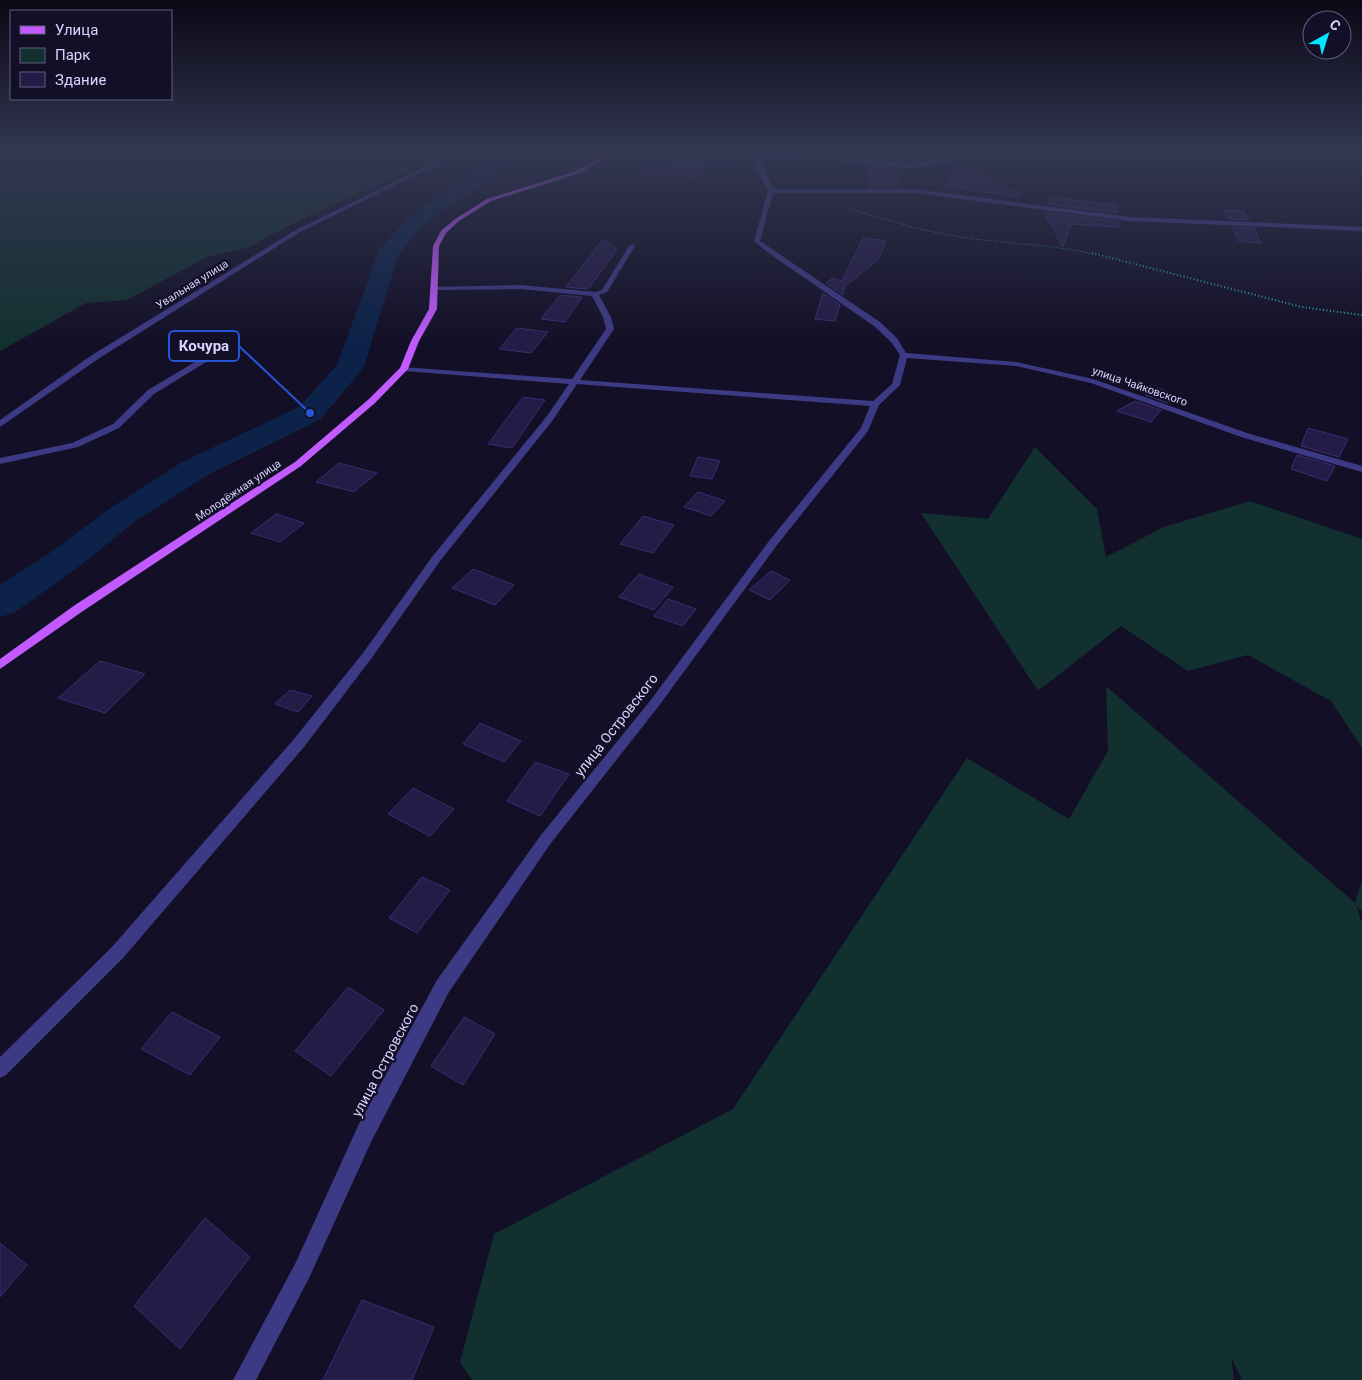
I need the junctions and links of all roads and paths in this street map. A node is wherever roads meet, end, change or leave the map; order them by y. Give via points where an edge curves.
1 (328, 216) edge
2 (462, 216) edge
3 (764, 216) edge
4 (877, 216) edge
5 (1115, 216) edge
6 (1362, 230) edge
7 (632, 246) dead end
8 (434, 288) junction
9 (595, 294) junction
10 (1362, 315) edge
11 (233, 343) dead end
12 (904, 355) junction
13 (404, 368) junction
14 (574, 383) junction
15 (875, 404) junction
16 (0, 424) edge
17 (0, 461) edge
18 (1362, 470) edge
19 (0, 664) edge
20 (0, 1068) edge
21 (244, 1380) edge

1 - 16 street, Увальная улица via 298,231 95,357
2 - 8 main road, Молодёжная улица via 443,232 436,246
3 - 12 street via 757,240 877,324
4 - 10 path via 962,237 1078,250 1302,307
5 - 6 street
7 - 9 street via 606,291
8 - 9 street via 520,287
8 - 13 main road, Молодёжная улица via 433,309
9 - 14 street via 610,329
11 - 17 street via 151,392 116,426 75,445
12 - 15 street, улица Островского via 896,385
12 - 18 street, улица Чайковского via 1016,364 1084,378 1244,435
13 - 14 street
13 - 19 main road, Молодёжная улица via 372,401 298,464
14 - 15 street
14 - 20 street via 298,743 117,953
15 - 21 street, улица Островского via 866,429 773,543 654,704 546,839 443,986 365,1133 303,1269

